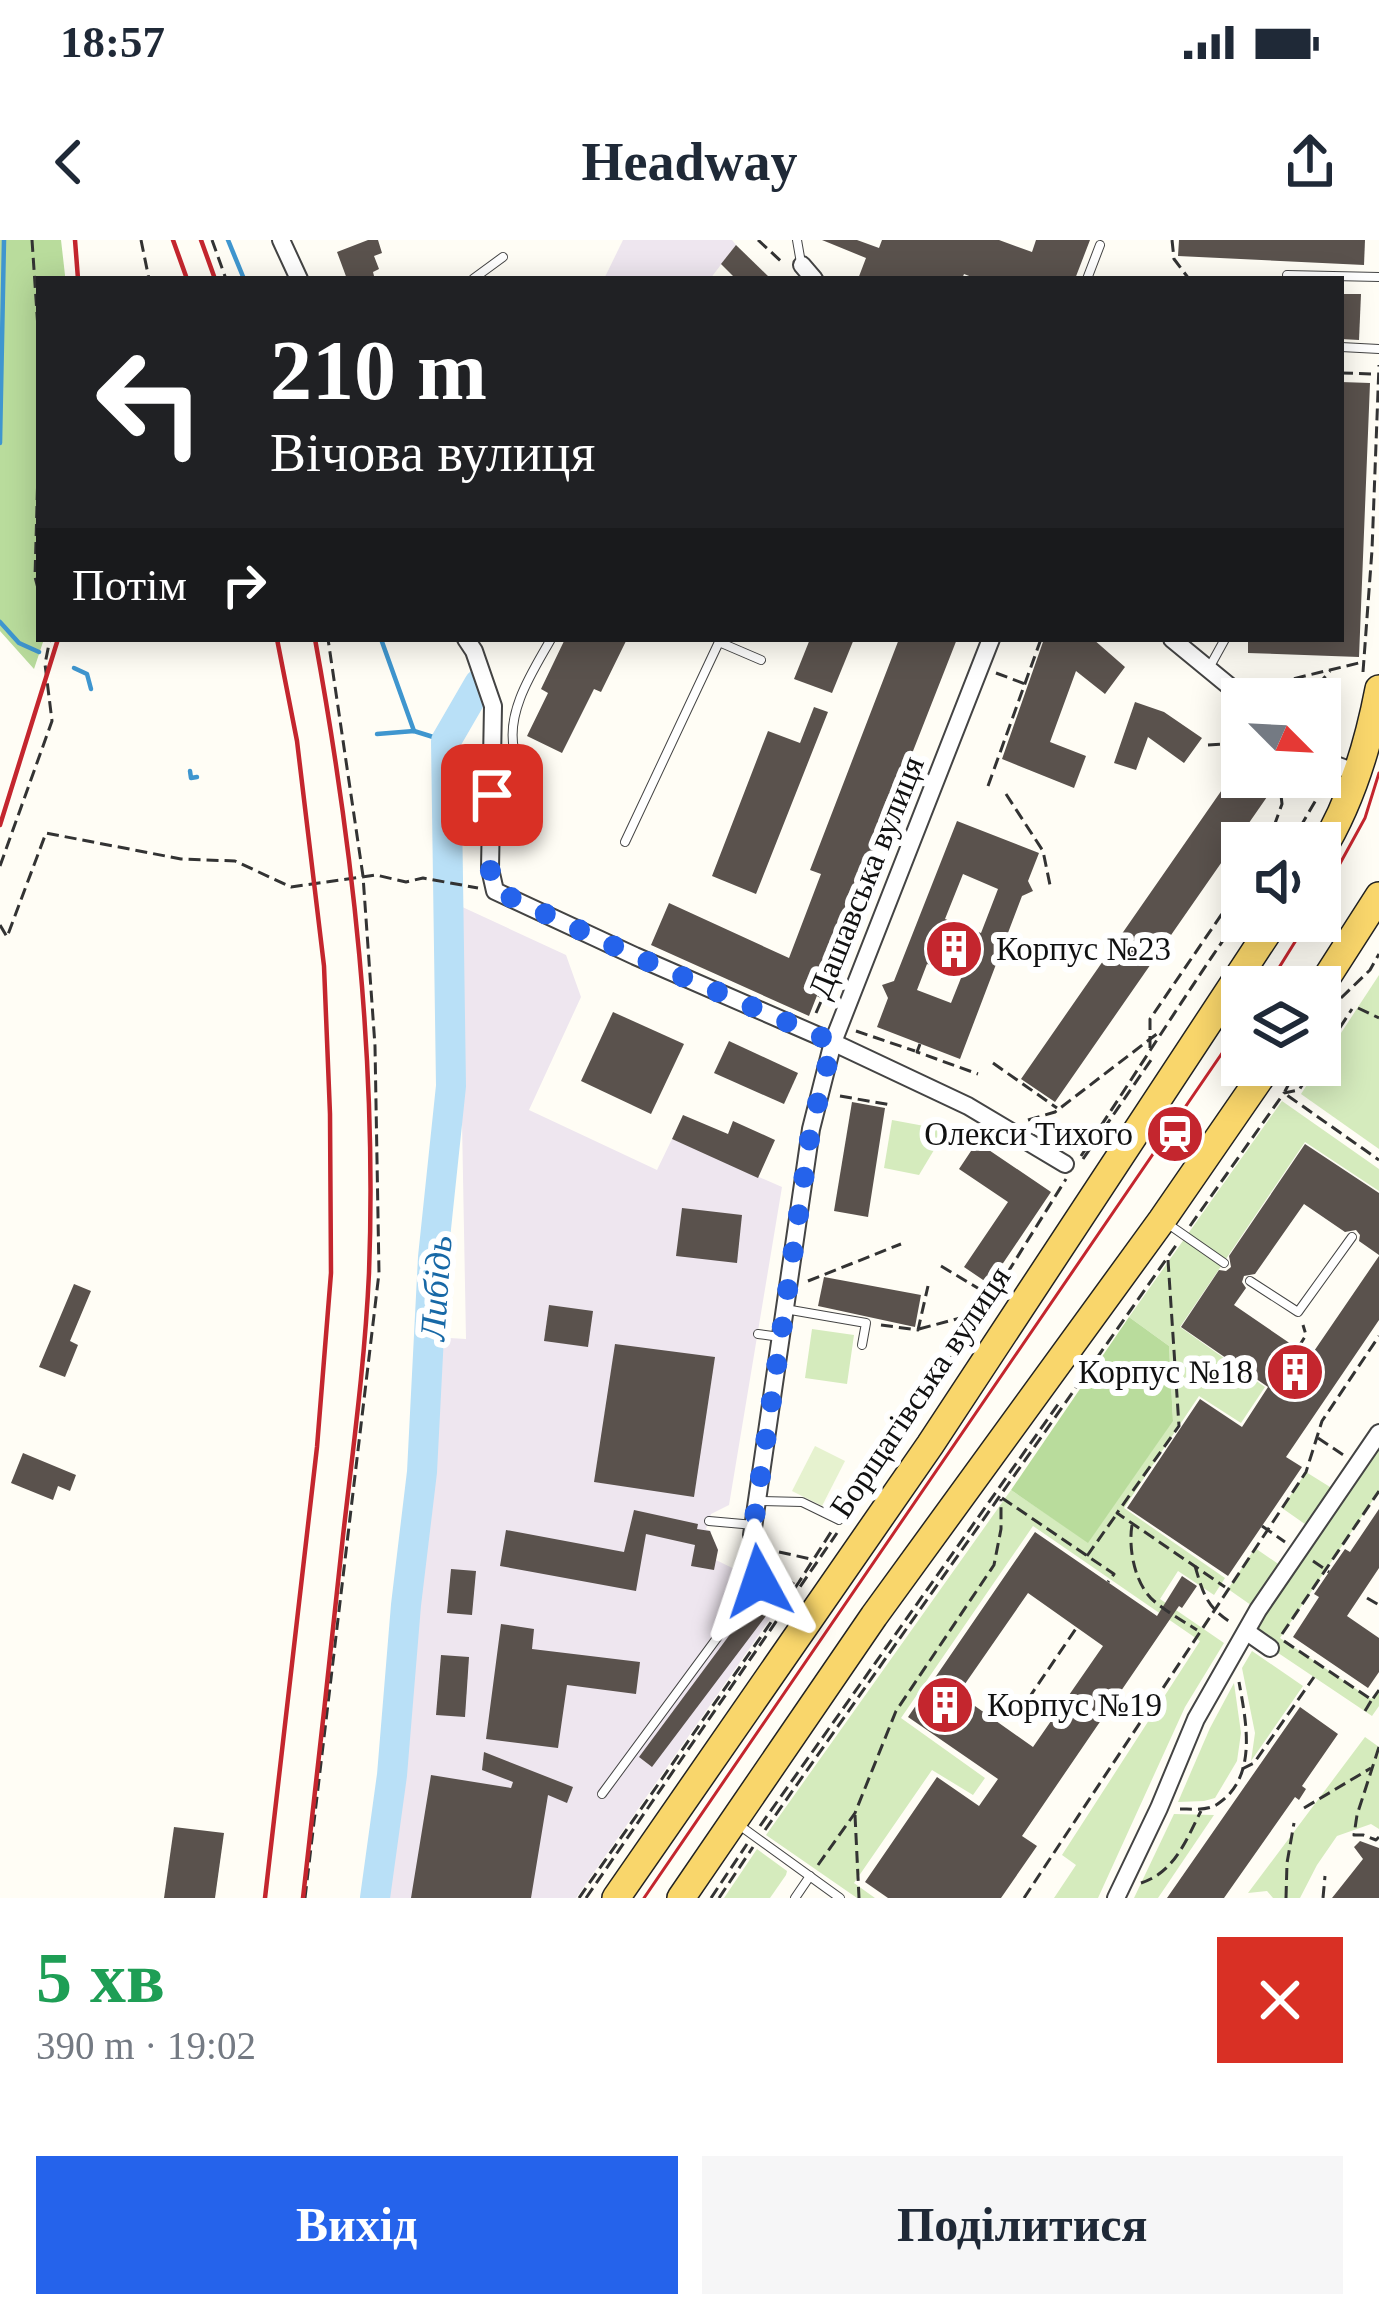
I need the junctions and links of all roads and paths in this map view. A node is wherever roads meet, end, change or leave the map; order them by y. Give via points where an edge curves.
1 (32, 240) edge
2 (141, 240) edge
3 (212, 240) edge
4 (281, 240) edge
5 (758, 240) edge
6 (797, 240) edge
7 (1172, 240) edge
8 (1100, 245) dead end
9 (502, 257) dead end
10 (802, 271) edge
11 (1287, 274) dead end
12 (147, 276) edge
13 (225, 276) edge
14 (298, 276) edge
15 (476, 276) edge
16 (1088, 276) edge
17 (1187, 276) edge
18 (1379, 277) edge
19 (36, 299) edge
20 (1344, 347) edge
21 (1379, 349) edge
22 (1379, 361) edge
23 (1378, 373) edge
24 (1344, 374) edge
25 (36, 541) edge
26 (36, 581) edge
27 (49, 642) edge
28 (328, 642) edge
29 (549, 642) edge
30 (990, 642) edge
31 (1040, 642) edge
32 (1176, 642) edge
33 (1223, 642) edge
34 (470, 645) edge
35 (761, 660) dead end
36 (1363, 662) dead end
37 (980, 668) junction
38 (1208, 669) junction
39 (1331, 670) junction
40 (1224, 678) edge
41 (1304, 678) edge
42 (1324, 678) edge
43 (1026, 684) junction
44 (1370, 685) edge
45 (1221, 744) edge
46 (1208, 745) dead end
47 (1341, 767) edge
48 (1357, 773) junction
49 (988, 787) dead end
50 (1006, 794) dead end
51 (530, 815) dead end
52 (1336, 822) edge
53 (625, 842) dead end
54 (0, 866) edge
55 (363, 875) junction
56 (1051, 885) dead end
57 (495, 890) junction
58 (1379, 896) edge
59 (1221, 915) edge
60 (0, 925) edge
61 (1222, 942) edge
62 (1261, 942) edge
63 (1379, 954) edge
64 (1334, 966) edge
65 (818, 995) dead end
66 (1341, 997) edge
67 (1378, 1017) edge
68 (812, 1022) dead end
69 (1164, 1027) junction
70 (1341, 1029) edge
71 (852, 1030) dead end
72 (1152, 1039) junction
73 (833, 1042) junction
74 (920, 1044) dead end
75 (917, 1052) junction
76 (1149, 1054) junction
77 (993, 1063) dead end
78 (978, 1074) dead end
79 (1257, 1086) edge
80 (1288, 1086) edge
81 (1302, 1086) edge
82 (1284, 1093) junction
83 (832, 1095) dead end
84 (1270, 1098) dead end
85 (891, 1105) dead end
86 (1059, 1109) junction
87 (1016, 1124) dead end
88 (1379, 1160) edge
89 (1072, 1167) junction
90 (1175, 1229) junction
91 (1352, 1237) dead end
92 (902, 1244) dead end
93 (1168, 1258) junction
94 (1224, 1263) dead end
95 (940, 1266) dead end
96 (1250, 1281) dead end
97 (801, 1284) dead end
98 (928, 1286) dead end
99 (991, 1296) junction
100 (785, 1309) junction
101 (983, 1312) junction
102 (1298, 1312) junction
103 (866, 1323) junction
104 (917, 1330) junction
105 (758, 1334) dead end
106 (1379, 1336) edge
107 (781, 1337) junction
108 (862, 1345) dead end
109 (1298, 1348) dead end
110 (1379, 1433) edge
111 (1379, 1491) edge
112 (1001, 1497) junction
113 (758, 1501) junction
114 (850, 1513) dead end
115 (1117, 1513) junction
116 (709, 1521) dead end
117 (1132, 1524) junction
118 (754, 1526) junction
119 (838, 1526) junction
120 (762, 1556) junction
121 (1087, 1556) junction
122 (1311, 1559) dead end
123 (812, 1560) junction
124 (1194, 1564) junction
125 (1328, 1570) junction
126 (1108, 1582) dead end
127 (1228, 1588) junction
128 (1367, 1598) dead end
129 (1379, 1605) edge
130 (1213, 1610) junction
131 (1077, 1627) dead end
132 (1199, 1632) junction
133 (1247, 1632) junction
134 (1270, 1648) dead end
135 (1233, 1657) junction
136 (1314, 1677) dead end
137 (1376, 1695) edge
138 (1365, 1711) dead end
139 (1018, 1714) dead end
140 (1379, 1747) edge
141 (1372, 1767) junction
142 (1242, 1769) junction
143 (1233, 1788) junction
144 (1240, 1793) dead end
145 (602, 1794) dead end
146 (1159, 1808) junction
147 (1304, 1808) dead end
148 (1202, 1809) junction
149 (855, 1813) junction
150 (1294, 1823) dead end
151 (748, 1831) junction
152 (1379, 1837) edge
153 (810, 1876) junction
154 (1325, 1876) dead end
155 (1148, 1882) dead end
156 (305, 1898) edge
157 (583, 1898) edge
158 (616, 1898) edge
159 (681, 1898) edge
160 (711, 1898) edge
161 (719, 1898) edge
162 (795, 1898) edge
163 (840, 1898) edge
164 (860, 1898) edge
165 (1024, 1898) edge
166 (1116, 1898) edge
167 (1286, 1898) edge
168 (1323, 1898) edge

1 - 19 path
2 - 12 path
3 - 13 path
4 - 14 street
5 - 10 path
6 - 10 lane
7 - 17 path
8 - 16 lane
9 - 15 lane
11 - 18 lane
20 - 21 lane
22 - 23 path
23 - 24 path
23 - 44 path
25 - 26 path
27 - 54 path via 52,721
28 - 55 path
29 - 51 lane via 517,706 512,744
30 - 37 street, Дашавська вулиця
31 - 43 path
32 - 38 street
33 - 38 lane
34 - 57 street via 493,706
35 - 53 lane via 719,642
36 - 39 path
37 - 43 path
37 - 73 street, Дашавська вулиця
38 - 40 street
39 - 41 path
39 - 42 path
43 - 49 path
44 - 48 main road
45 - 46 path
47 - 48 street
48 - 52 main road
50 - 56 path via 1042,851
55 - 57 path
55 - 60 path via 291,887 235,861 181,859 46,832 7,937
55 - 156 path via 379,1273
57 - 73 street
58 - 64 main road
59 - 72 path via 1150,1019
61 - 69 path
62 - 158 main road, Борщагівська вулиця via 930,1445
63 - 66 path
65 - 68 path
67 - 70 path via 1355,1009
69 - 72 path
69 - 76 path
71 - 75 path
72 - 76 path
72 - 86 path
73 - 89 street
73 - 100 street, Дашавська вулиця via 811,1129
74 - 75 path
75 - 78 path
76 - 89 path
77 - 86 path
79 - 90 main road
80 - 82 path
81 - 82 path
82 - 88 path
82 - 90 path
83 - 85 path
84 - 90 path
86 - 87 path
89 - 99 path
90 - 93 path
90 - 94 lane
90 - 151 path
90 - 151 main road via 956,1499
91 - 102 lane
92 - 97 path
93 - 112 path
93 - 115 path via 1179,1426
95 - 99 path
96 - 102 lane
98 - 104 path
99 - 101 path
99 - 114 path
100 - 103 lane
100 - 107 street, Дашавська вулиця
101 - 104 path
101 - 119 path
102 - 109 path via 1306,1335
103 - 104 path
103 - 108 lane
105 - 107 lane
106 - 127 path via 1322,1421 1306,1472
107 - 113 street, Дашавська вулиця
110 - 133 street
111 - 125 path
112 - 121 path
112 - 149 path via 994,1565 896,1711
112 - 151 path
113 - 118 street, Дашавська вулиця
113 - 119 lane via 802,1502
115 - 117 path
115 - 121 path
116 - 118 lane
117 - 124 path
117 - 132 path via 1136,1572 1149,1598
118 - 120 street, Дашавська вулиця
119 - 123 path
119 - 157 path
120 - 123 path
120 - 145 lane via 759,1581
121 - 126 path via 1114,1574
122 - 125 path
123 - 157 path
124 - 127 path
124 - 130 path
125 - 137 path via 1280,1638
127 - 130 path
128 - 129 path
130 - 132 path
130 - 133 path
131 - 139 path
132 - 165 path
133 - 134 street
133 - 135 street
135 - 142 path via 1248,1734
135 - 146 street
136 - 142 path
137 - 138 path
140 - 141 path
141 - 147 path
141 - 152 path via 1354,1835
142 - 143 path
143 - 144 path
143 - 148 path
146 - 148 path
146 - 166 street
148 - 155 path via 1176,1861
149 - 153 path
149 - 164 path
150 - 167 path
151 - 153 lane
151 - 159 main road
151 - 160 path
151 - 161 path
153 - 162 lane
153 - 163 lane
154 - 168 path

